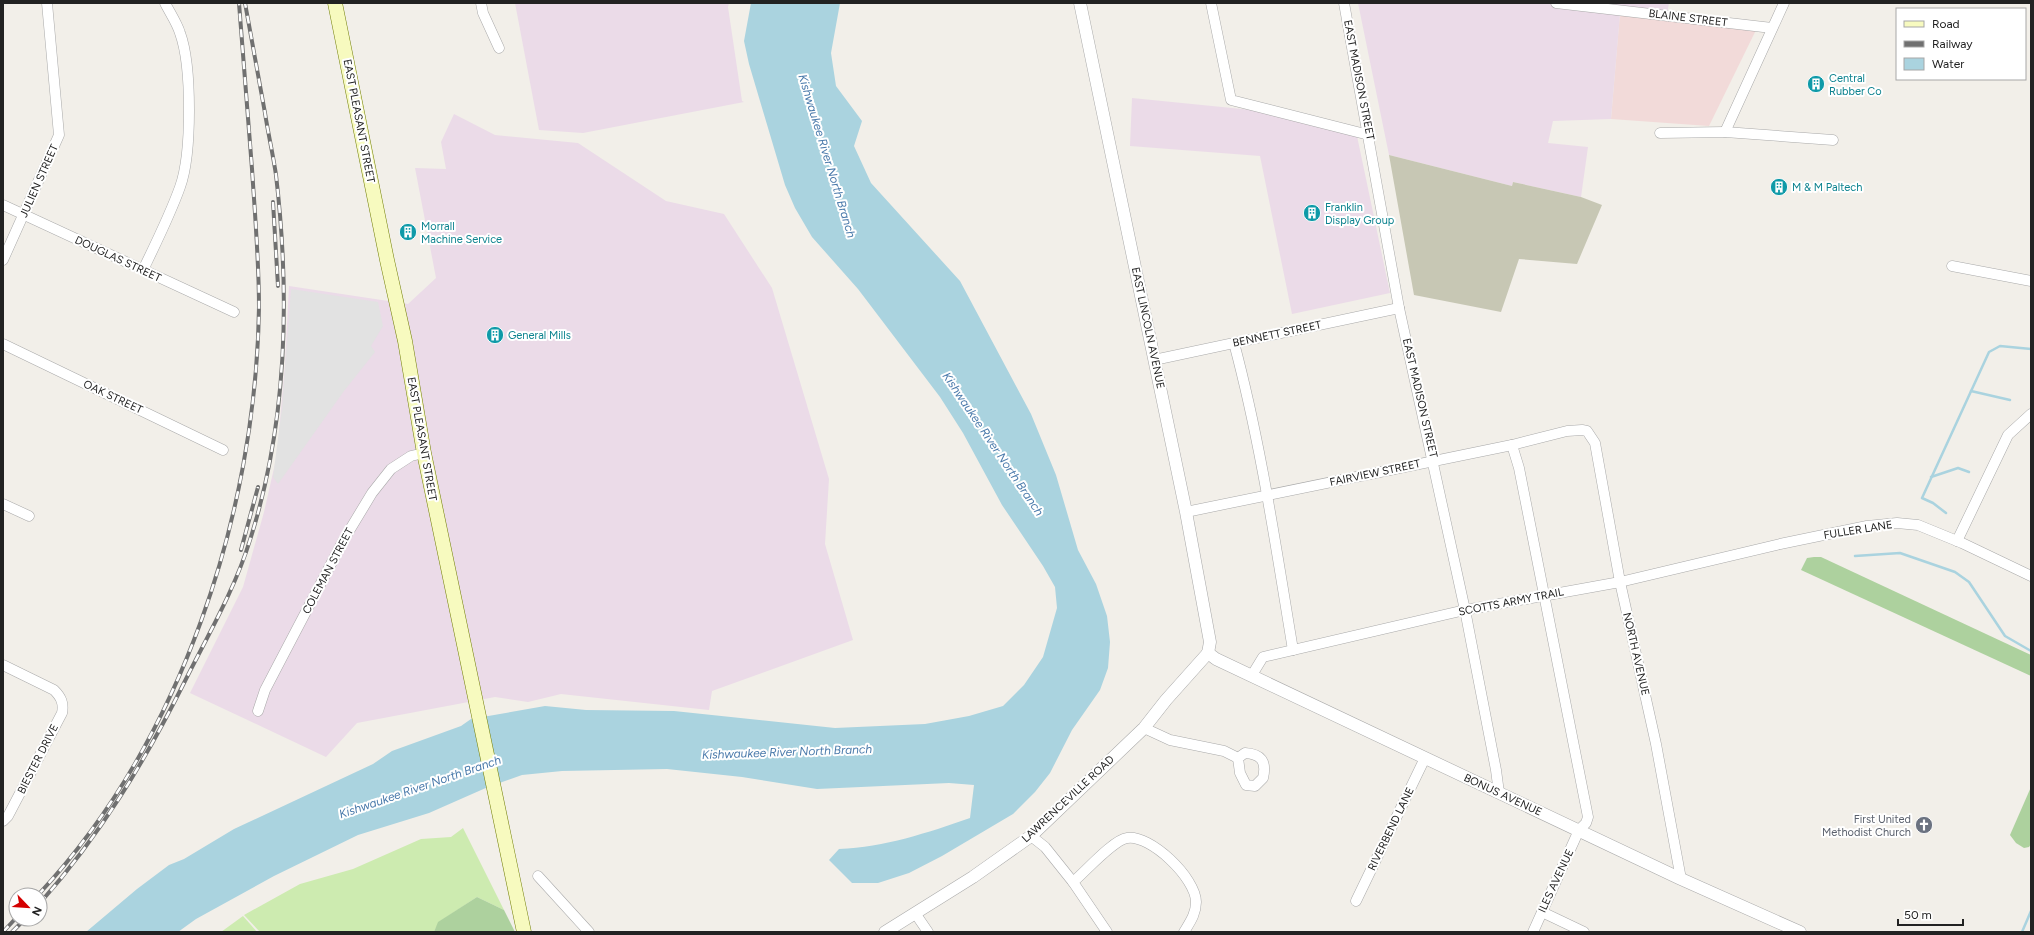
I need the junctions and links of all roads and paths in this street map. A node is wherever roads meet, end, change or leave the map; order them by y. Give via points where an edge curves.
1 (47, 3) edge
2 (165, 3) edge
3 (335, 3) edge
4 (481, 3) edge
5 (1080, 3) edge
6 (1211, 3) edge
7 (1344, 3) edge
8 (1556, 3) edge
9 (1784, 3) edge
10 (1772, 28) junction
11 (499, 48) dead end
12 (1725, 132) junction
13 (1660, 133) dead end
14 (1369, 135) junction
15 (1833, 140) dead end
16 (3, 205) edge
17 (24, 215) junction
18 (3, 260) edge
19 (1952, 266) dead end
20 (143, 270) junction
21 (2031, 281) edge
22 (1399, 308) junction
23 (234, 312) dead end
24 (1234, 343) junction
25 (3, 344) edge
26 (1154, 360) junction
27 (2031, 414) edge
28 (1587, 431) joint
29 (1512, 445) junction
30 (223, 450) dead end
31 (424, 453) junction
32 (1434, 461) junction
33 (1267, 495) junction
34 (3, 504) edge
35 (1186, 512) junction
36 (29, 516) dead end
37 (1960, 542) junction
38 (1780, 544) joint
39 (2031, 576) edge
40 (1620, 582) junction
41 (1543, 595) junction
42 (1466, 610) junction
43 (1293, 650) junction
44 (1208, 653) junction
45 (3, 665) edge
46 (1252, 675) junction
47 (258, 711) dead end
48 (1144, 728) junction
49 (1238, 758) dead end
50 (1425, 758) junction
51 (1499, 793) junction
52 (3, 821) edge
53 (1579, 830) junction
54 (1031, 836) junction
55 (538, 876) dead end
56 (1681, 879) junction
57 (1073, 882) junction
58 (1356, 901) dead end
59 (1542, 912) junction
60 (915, 913) junction
61 (524, 932) edge
62 (589, 932) edge
63 (885, 932) edge
64 (928, 932) edge
65 (1107, 932) edge
66 (1184, 932) edge
67 (1533, 932) edge
68 (1584, 932) edge
69 (1800, 932) edge

1 - 17 street, JULIEN STREET via 59,135
2 - 20 street via 180,33 186,65 189,128 181,186
3 - 31 main road, EAST PLEASANT STREET via 405,341
4 - 11 street
5 - 26 street, EAST LINCOLN AVENUE
6 - 14 street via 1231,100
7 - 14 street, EAST MADISON STREET
8 - 10 street, BLAINE STREET
9 - 10 street
10 - 12 street
12 - 13 street
12 - 15 street
14 - 22 street, EAST MADISON STREET
16 - 17 street, DOUGLAS STREET
17 - 18 street, JULIEN STREET
17 - 20 street, DOUGLAS STREET
19 - 21 street
20 - 23 street, DOUGLAS STREET
22 - 24 street, BENNETT STREET
22 - 32 street, EAST MADISON STREET
24 - 26 street, BENNETT STREET
24 - 33 street
25 - 30 street, OAK STREET
26 - 35 street, EAST LINCOLN AVENUE
27 - 37 street via 2008,435
28 - 29 street, FAIRVIEW STREET via 1567,431
28 - 40 street, NORTH AVENUE via 1595,443
29 - 32 street, FAIRVIEW STREET
29 - 41 street, ILES AVENUE via 1519,468
31 - 47 street, COLEMAN STREET via 411,456 391,469 372,493 343,541 280,660
31 - 61 main road, EAST PLEASANT STREET
32 - 33 street, FAIRVIEW STREET
32 - 42 street, EAST MADISON STREET
33 - 35 street, FAIRVIEW STREET
33 - 43 street
34 - 36 street
35 - 44 street, EAST LINCOLN AVENUE via 1210,642
37 - 38 street, FULLER LANE via 1918,525 1897,523 1867,526
37 - 39 street, FULLER LANE
38 - 40 street, SCOTTS ARMY TRAIL
40 - 41 street, SCOTTS ARMY TRAIL
40 - 56 street, NORTH AVENUE via 1656,744
41 - 42 street, SCOTTS ARMY TRAIL
41 - 53 street, ILES AVENUE via 1588,818
42 - 43 street, SCOTTS ARMY TRAIL
42 - 51 street, EAST MADISON STREET
43 - 46 street, SCOTTS ARMY TRAIL via 1262,657
44 - 46 street, BONUS AVENUE
44 - 48 street, LAWRENCEVILLE ROAD
45 - 52 street, BIESTER DRIVE via 54,690 60,695 63,706 62,713
46 - 50 street, BONUS AVENUE
48 - 49 street via 1170,740 1224,751
48 - 54 street, LAWRENCEVILLE ROAD
50 - 51 street, BONUS AVENUE
50 - 58 street, RIVERBEND LANE
51 - 53 street, BONUS AVENUE
53 - 56 street, BONUS AVENUE
53 - 59 street, ILES AVENUE
54 - 57 street via 1045,847
54 - 60 street, LAWRENCEVILLE ROAD via 973,877
55 - 62 street
56 - 69 street, BONUS AVENUE
57 - 65 street
57 - 66 street via 1120,840 1140,840 1163,854 1184,874 1192,886 1196,908
59 - 67 street, ILES AVENUE
59 - 68 street
60 - 63 street, LAWRENCEVILLE ROAD
60 - 64 street

